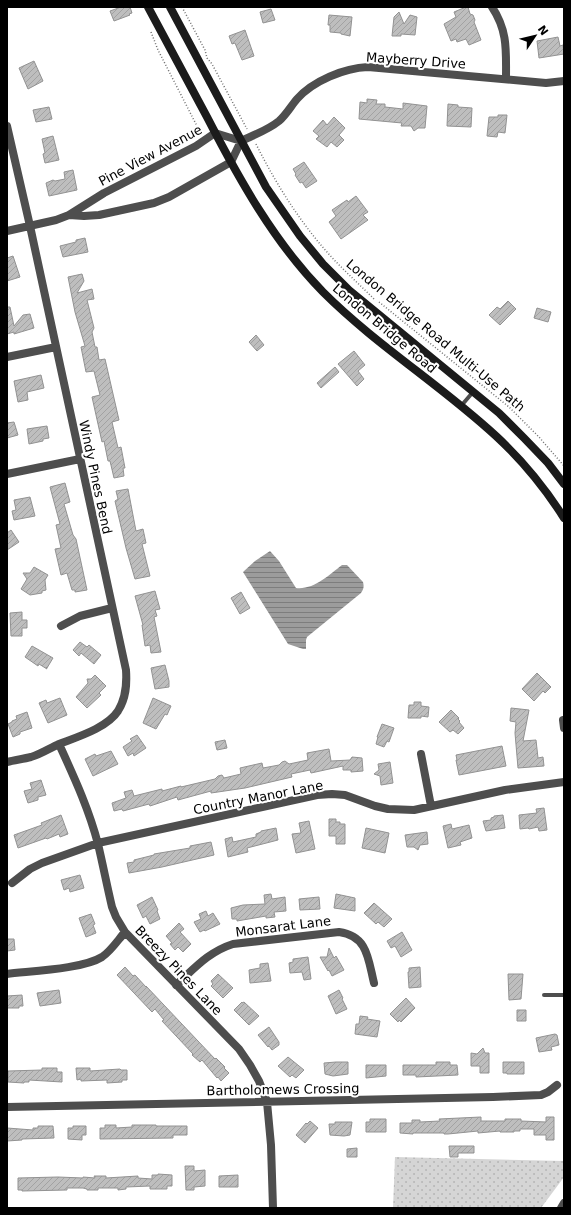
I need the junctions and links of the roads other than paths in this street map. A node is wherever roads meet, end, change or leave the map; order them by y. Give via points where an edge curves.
1 (148, 7) edge
2 (170, 7) edge
3 (492, 7) edge
4 (506, 79) junction
5 (564, 81) edge
6 (7, 126) edge
7 (215, 133) junction
8 (241, 141) junction
9 (231, 162) junction
10 (69, 215) junction
11 (30, 226) junction
12 (7, 231) edge
13 (56, 347) junction
14 (7, 357) edge
15 (473, 392) junction
16 (461, 406) junction
17 (80, 459) junction
18 (7, 474) edge
19 (564, 484) edge
20 (564, 518) edge
21 (112, 608) junction
22 (62, 626) dead end
23 (59, 744) junction
24 (421, 754) dead end
25 (7, 762) edge
26 (564, 782) edge
27 (431, 806) junction
28 (98, 843) junction
29 (12, 883) dead end
30 (125, 932) junction
31 (7, 974) edge
32 (374, 983) dead end
33 (176, 985) junction
34 (544, 995) dead end
35 (564, 995) edge
36 (557, 1085) dead end
37 (267, 1102) junction
38 (7, 1107) edge
39 (564, 1203) edge
40 (273, 1208) edge
41 (561, 1208) edge

1 - 7 main road, London Bridge Road
2 - 8 main road, London Bridge Road
3 - 4 street via 504,33
4 - 5 street, Mayberry Drive via 546,83
4 - 8 street, Mayberry Drive via 368,67 351,69 311,88 297,99 280,120
6 - 11 street, Windy Pines Bend
7 - 8 street, Pine View Avenue
7 - 9 main road, London Bridge Road
7 - 10 street, Pine View Avenue via 196,146 104,193
8 - 9 street
8 - 15 main road, London Bridge Road via 284,214 323,264 355,295
9 - 10 street, Pine View Avenue via 154,203 99,216
9 - 16 main road, London Bridge Road via 276,236 322,291 356,322
10 - 11 street, Pine View Avenue
11 - 12 street, Pine View Avenue
11 - 13 street, Windy Pines Bend
13 - 14 street
13 - 17 street, Windy Pines Bend
15 - 16 lane
15 - 19 main road, London Bridge Road via 524,438
16 - 20 main road, London Bridge Road via 518,459 539,482
17 - 18 street
17 - 21 street, Windy Pines Bend
21 - 22 street via 80,616
21 - 23 street, Windy Pines Bend via 126,670 126,691 122,702 117,713 108,721
23 - 25 street, Windy Pines Bend via 29,757
23 - 28 street, Breezy Pines Lane via 82,795
24 - 27 street
26 - 27 street, Country Manor Lane via 505,790
27 - 28 street, Country Manor Lane via 414,810 396,810 375,806 345,795 317,795
28 - 29 street, Country Manor Lane via 42,863
28 - 30 street, Breezy Pines Lane via 112,907
30 - 31 street via 107,953 91,962
30 - 33 street, Breezy Pines Lane
32 - 33 street, Monsarat Lane via 364,946 354,936 339,932 233,944 212,953
33 - 37 street, Breezy Pines Lane via 239,1049 259,1082
34 - 35 lane
36 - 37 street, Bartholomews Crossing via 548,1092 527,1095
37 - 38 street, Bartholomews Crossing
37 - 40 street, Breezy Pines Lane
39 - 41 street

